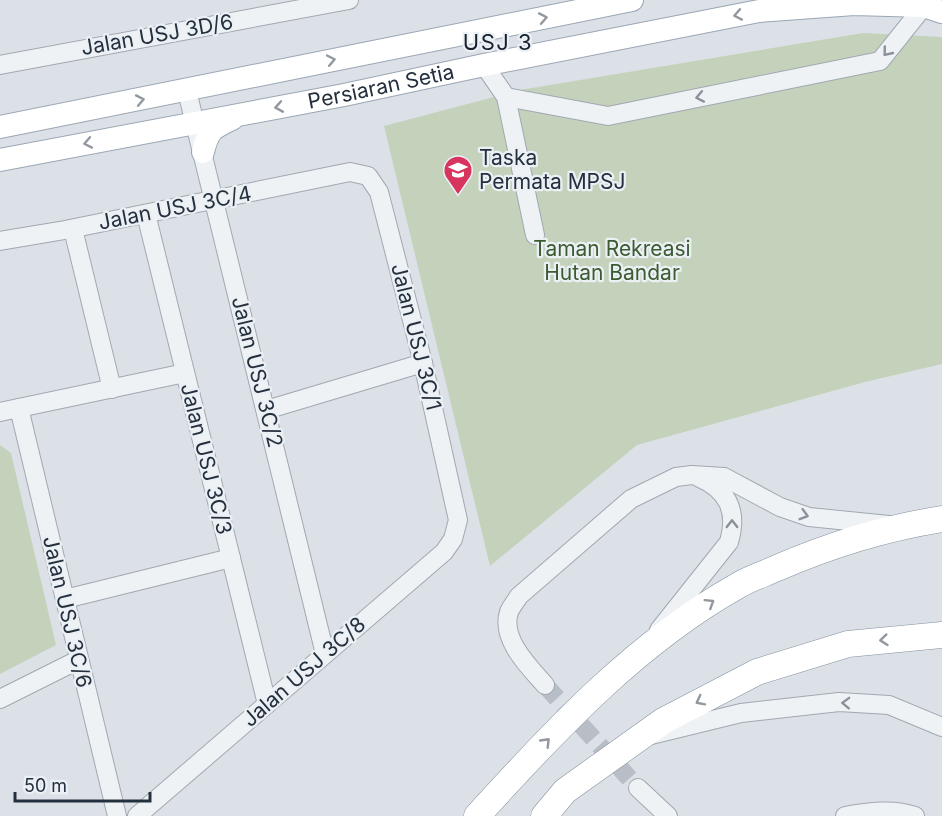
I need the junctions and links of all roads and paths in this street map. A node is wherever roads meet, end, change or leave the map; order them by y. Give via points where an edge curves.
1 (349, 0) edge
2 (632, 0) edge
3 (933, 9) edge
4 (0, 64) edge
5 (484, 65) junction
6 (188, 91) junction
7 (506, 97) junction
8 (247, 113) junction
9 (195, 123) junction
10 (0, 127) edge
11 (151, 130) junction
12 (203, 152) junction
13 (0, 160) edge
14 (350, 172) joint
15 (214, 200) junction
16 (146, 214) junction
17 (73, 229) junction
18 (536, 235) dead end
19 (0, 241) edge
20 (423, 363) junction
21 (185, 373) junction
22 (112, 388) junction
23 (19, 408) junction
24 (266, 410) junction
25 (0, 412) edge
26 (692, 475) junction
27 (942, 519) edge
28 (458, 520) joint
29 (900, 526) junction
30 (231, 558) junction
31 (65, 599) junction
32 (942, 635) edge
33 (325, 654) junction
34 (639, 654) junction
35 (78, 660) junction
36 (545, 686) tunnel mouth
37 (0, 699) edge
38 (267, 704) junction
39 (942, 727) edge
40 (636, 739) junction
41 (506, 784) junction
42 (638, 788) tunnel mouth
43 (117, 816) edge
44 (137, 816) edge
45 (477, 816) edge
46 (490, 816) edge
47 (544, 816) edge
48 (668, 816) edge
49 (845, 816) edge
50 (915, 816) edge

1 - 4 street, Jalan USJ 3D/6
6 -> 2 main road, Persiaran Setia
3 -> 5 main road, Persiaran Setia via 854,4 759,11
3 -> 7 street via 880,61 608,116
5 - 7 street
5 -> 8 main road, Persiaran Setia
6 - 9 street, Jalan USJ 3C/2
10 -> 6 main road, Persiaran Setia
7 - 18 street
8 - 9 main road, Persiaran Setia
8 - 12 main road via 211,130
9 - 11 main road, Persiaran Setia
9 - 12 street, Jalan USJ 3C/2
11 - 12 main road via 177,132
11 -> 13 main road, Persiaran Setia
12 - 15 street, Jalan USJ 3C/2
14 - 15 street, Jalan USJ 3C/4
14 - 20 street, Jalan USJ 3C/1 via 368,176 379,192
15 - 16 street, Jalan USJ 3C/4
15 - 24 street, Jalan USJ 3C/2
16 - 17 street, Jalan USJ 3C/4
16 - 21 street, Jalan USJ 3C/3
17 - 19 street, Jalan USJ 3C/4
17 - 22 street
20 - 24 street
20 - 28 street, Jalan USJ 3C/1
21 - 22 street
21 - 30 street, Jalan USJ 3C/3
22 - 23 street
23 - 25 street
23 - 31 street, Jalan USJ 3C/6
24 - 33 street, Jalan USJ 3C/2
26 -> 29 street via 724,477 780,507 809,517
34 -> 26 street via 729,542 734,525 730,504 708,481
26 - 36 street via 676,477 631,499 519,596 509,612 512,642
27 - 29 highway
28 - 33 street, Jalan USJ 3C/8 via 453,539 444,552
34 -> 29 highway via 684,619 740,584 807,555
30 - 31 street
30 - 38 street, Jalan USJ 3C/3
31 - 35 street, Jalan USJ 3C/6
32 -> 40 highway via 848,644 758,672
33 - 38 street, Jalan USJ 3C/8
41 -> 34 highway via 589,698
35 - 37 street
35 - 43 street, Jalan USJ 3C/6
38 - 44 street, Jalan USJ 3C/8
39 -> 40 street via 890,705 838,702 741,713
40 - 47 highway via 564,791
41 - 45 highway
41 - 46 highway
42 - 48 street
49 - 50 street via 881,812

